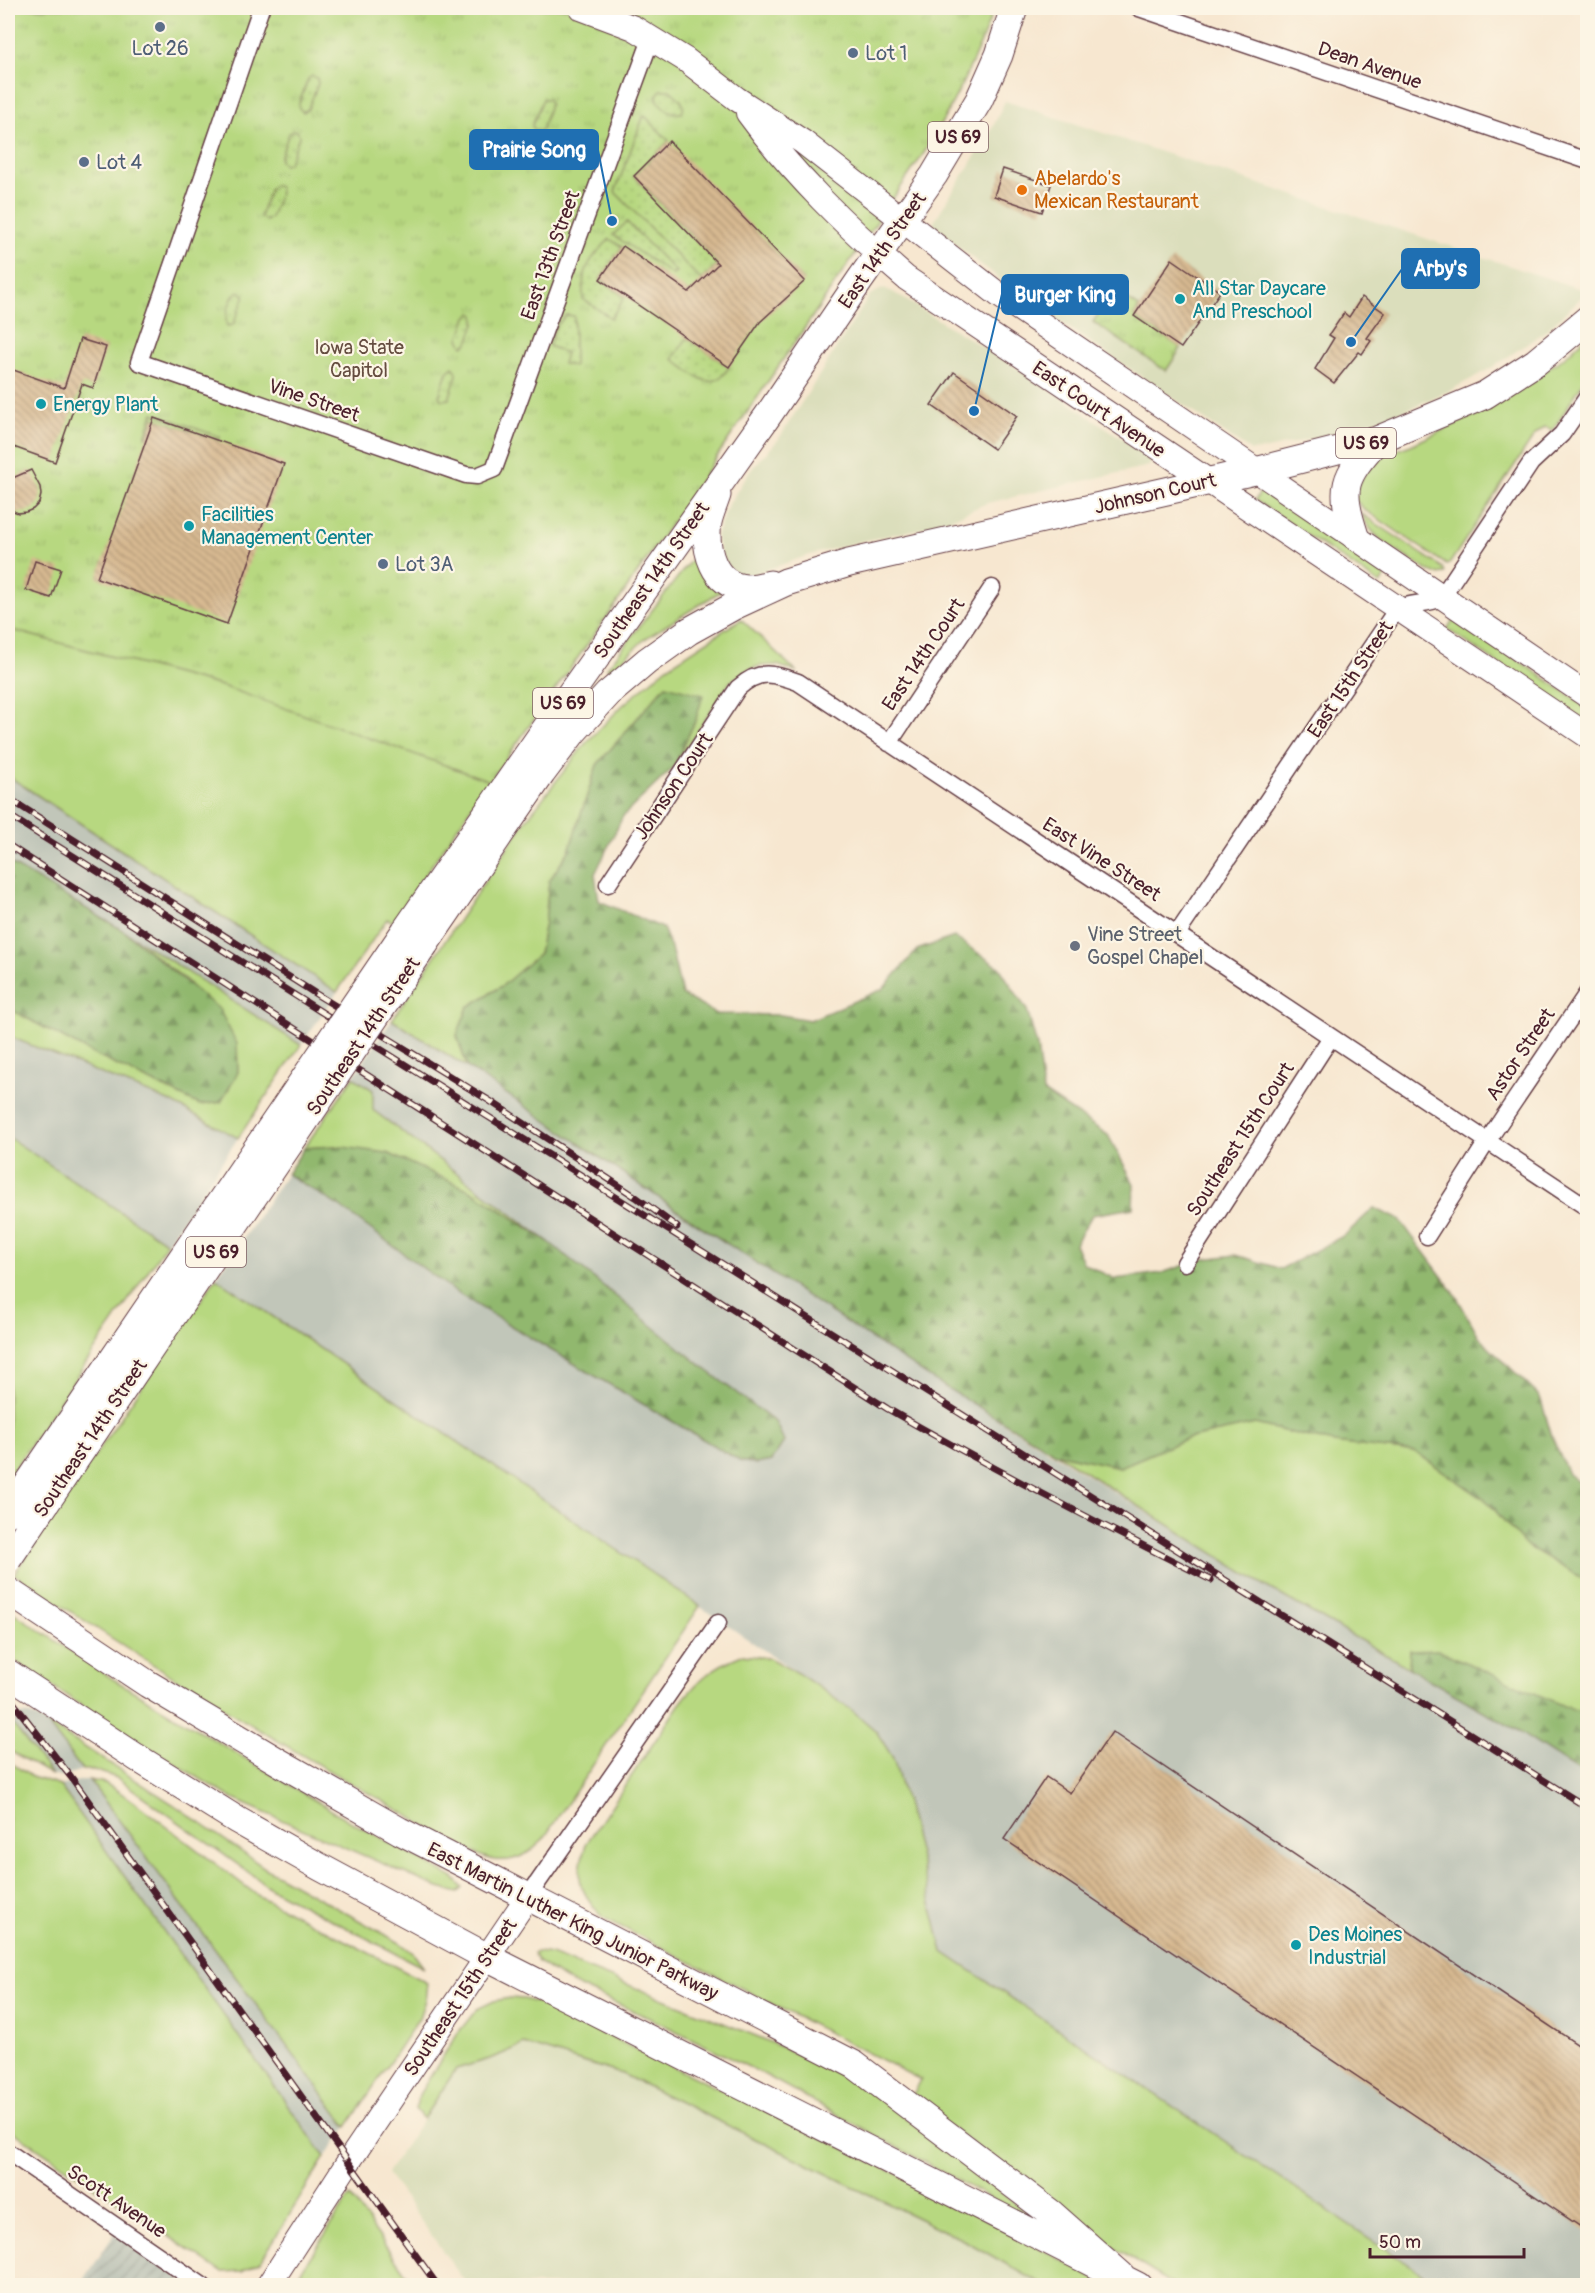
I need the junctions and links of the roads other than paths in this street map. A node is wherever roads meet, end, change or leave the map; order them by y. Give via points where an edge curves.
1 (261, 8) edge
2 (581, 8) edge
3 (1014, 8) edge
4 (1139, 8) edge
5 (651, 39) junction
6 (737, 99) junction
7 (1587, 161) edge
8 (903, 221) junction
9 (878, 254) junction
10 (1587, 319) edge
11 (1587, 396) edge
12 (1377, 440) junction
13 (1258, 470) junction
14 (477, 476) joint
15 (723, 477) junction
16 (1206, 480) junction
17 (1355, 536) junction
18 (786, 582) junction
19 (992, 588) dead end
20 (1441, 598) junction
21 (1397, 609) junction
22 (738, 688) joint
23 (1587, 696) edge
24 (1587, 736) edge
25 (889, 743) junction
26 (608, 884) dead end
27 (1177, 934) junction
28 (415, 938) junction
29 (1587, 992) edge
30 (1331, 1037) junction
31 (1488, 1140) junction
32 (1587, 1208) edge
33 (1426, 1236) dead end
34 (1185, 1263) dead end
35 (8, 1513) edge
36 (8, 1559) edge
37 (8, 1591) edge
38 (718, 1623) dead end
39 (8, 1673) edge
40 (527, 1898) junction
41 (487, 1957) junction
42 (8, 2152) edge
43 (1129, 2280) edge
44 (203, 2286) edge
45 (268, 2286) edge

1 - 14 street, Vine Street via 138,362
2 - 5 street, East Court Avenue via 634,28
3 - 8 main road, East 14th Street / US 69 via 979,100
4 - 7 street, Dean Avenue
5 - 6 street, East Court Avenue
5 - 14 street, East 13th Street via 494,469
6 - 8 street, East Court Avenue via 803,142
6 - 9 street, East Court Avenue via 787,164
8 - 9 main road, East 14th Street / US 69
8 - 13 street, East Court Avenue via 999,295
9 - 15 main road, East 14th Street / US 69
9 - 16 street, East Court Avenue via 948,308
10 - 12 main road, Johnson Court / US 69 via 1536,362 1485,395
11 - 20 street via 1562,434 1531,463
12 - 13 main road, Johnson Court / US 69
12 - 17 main road via 1355,465 1346,488 1345,501
13 - 16 main road, Johnson Court / US 69
13 - 17 street, East Court Avenue
15 - 18 main road via 708,521 707,543 714,568 726,582 745,588
15 - 28 main road, Southeast 14th Street / US 69
16 - 18 main road, Johnson Court / US 69 via 849,563
16 - 21 street, East Court Avenue
17 - 20 street, East Court Avenue
18 - 28 main road, Southeast 14th Street / US 69 via 689,631 608,694 573,732
19 - 25 street, East 14th Court
20 - 21 street, East 15th Street
20 - 23 street, East Court Avenue
21 - 24 street, East Court Avenue
21 - 27 street, East 15th Street
22 - 25 street, East Vine Street via 763,674 798,682
22 - 26 street, Johnson Court
25 - 27 street, East Vine Street
27 - 30 street, East Vine Street
28 - 35 main road, Southeast 14th Street / US 69, bridge
28 - 36 main road, Southeast 14th Street / US 69, bridge
29 - 31 street, Astor Street
30 - 31 street, East Vine Street
30 - 34 street, Southeast 15th Court
31 - 32 street, East Vine Street
31 - 33 street, Astor Street
37 - 40 main road, East Martin Luther King Junior Parkway via 148,1684 279,1762
38 - 40 street, Southeast 15th Street
39 - 41 main road, East Martin Luther King Junior Parkway via 237,1820
40 - 41 street, Southeast 15th Street
40 - 43 main road, East Martin Luther King Junior Parkway via 855,2065 1052,2214
41 - 43 main road, East Martin Luther King Junior Parkway
41 - 45 street, Southeast 15th Street
42 - 44 street, Scott Avenue

